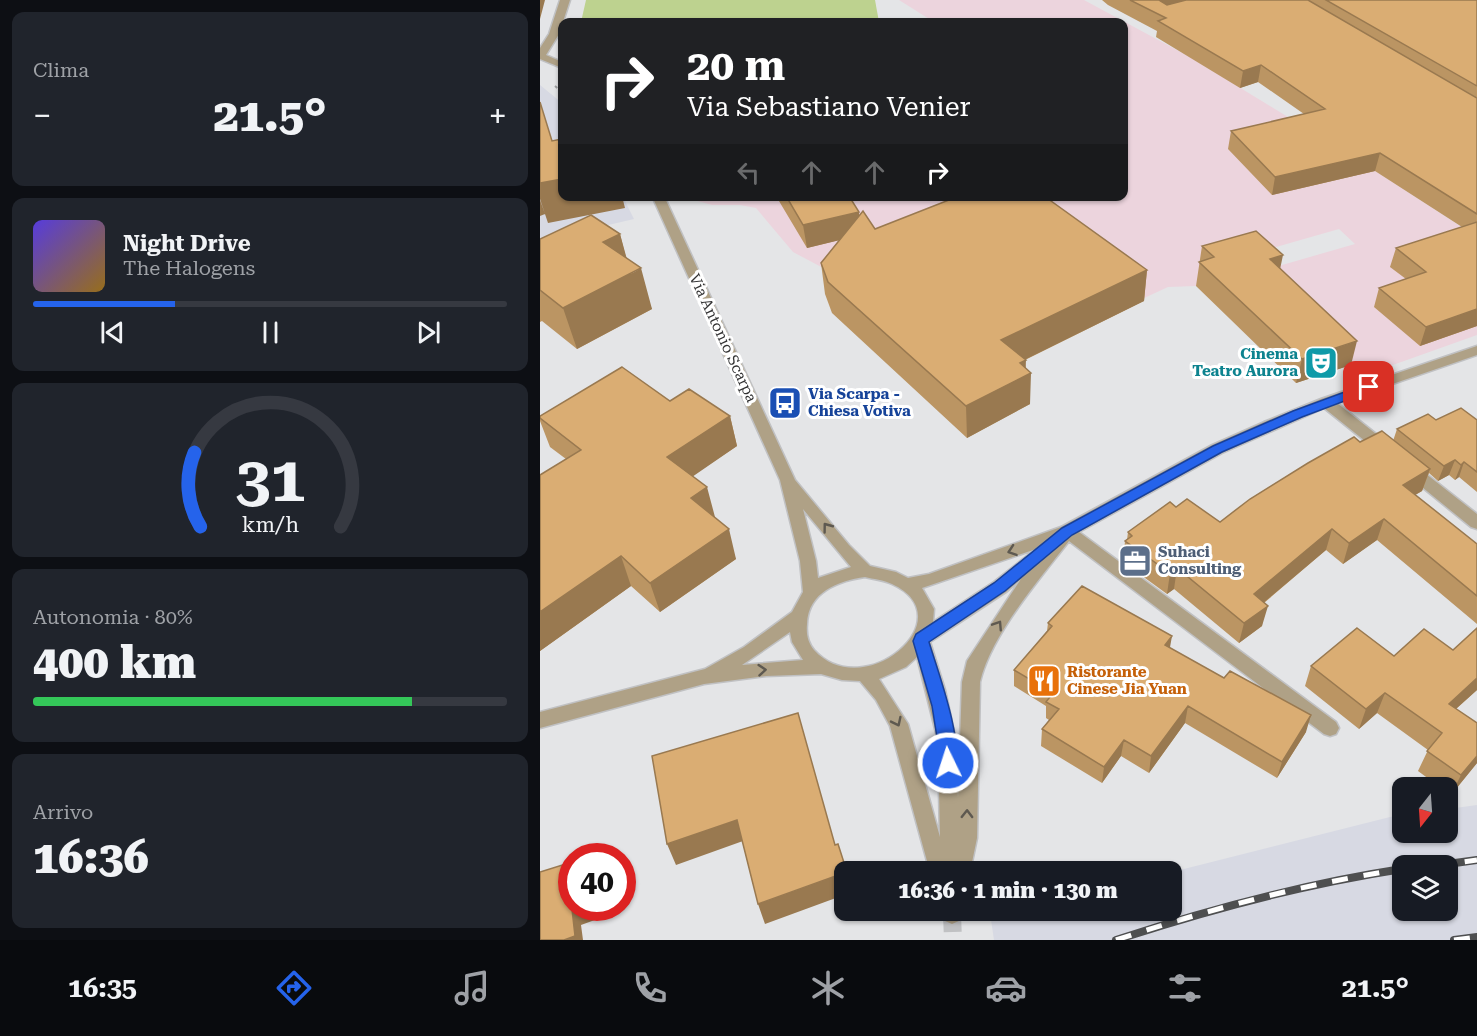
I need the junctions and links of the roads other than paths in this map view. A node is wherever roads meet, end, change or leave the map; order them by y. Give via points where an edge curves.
1 (564, 0) edge
2 (559, 18) edge
3 (558, 20) edge
4 (540, 56) edge
5 (558, 63) edge
6 (660, 201) edge
7 (1477, 351) edge
8 (1326, 402) junction
9 (788, 480) junction
10 (1477, 523) edge
11 (1067, 531) junction
12 (865, 571) junction
13 (909, 584) junction
14 (811, 594) junction
15 (798, 617) junction
16 (921, 639) junction
17 (822, 667) junction
18 (865, 674) junction
19 (704, 676) junction
20 (540, 720) edge
21 (1330, 728) dead end
22 (937, 861) edge
23 (951, 861) edge
24 (962, 861) edge

1 - 2 street
3 - 4 street
4 - 5 street
6 - 9 street, Via Antonio Scarpa
7 - 8 street
8 - 10 street
8 - 11 street via 1217,449
12 -> 9 street, Via Antonio Scarpa
9 - 14 street, Via Antonio Scarpa via 808,561
11 -> 13 street
11 - 16 street via 999,587
11 - 21 street
24 -> 11 street via 967,838 971,682 976,662 1018,595
12 - 13 street via 883,573
12 - 14 street via 830,579
13 - 16 street via 922,598 927,612
14 - 15 street
15 - 17 street via 798,640 807,655
15 - 19 street via 750,652
16 - 18 street via 896,665
16 - 23 street via 948,741
17 - 18 street via 840,673
19 -> 17 street
18 -> 22 street via 899,724
19 - 20 street

